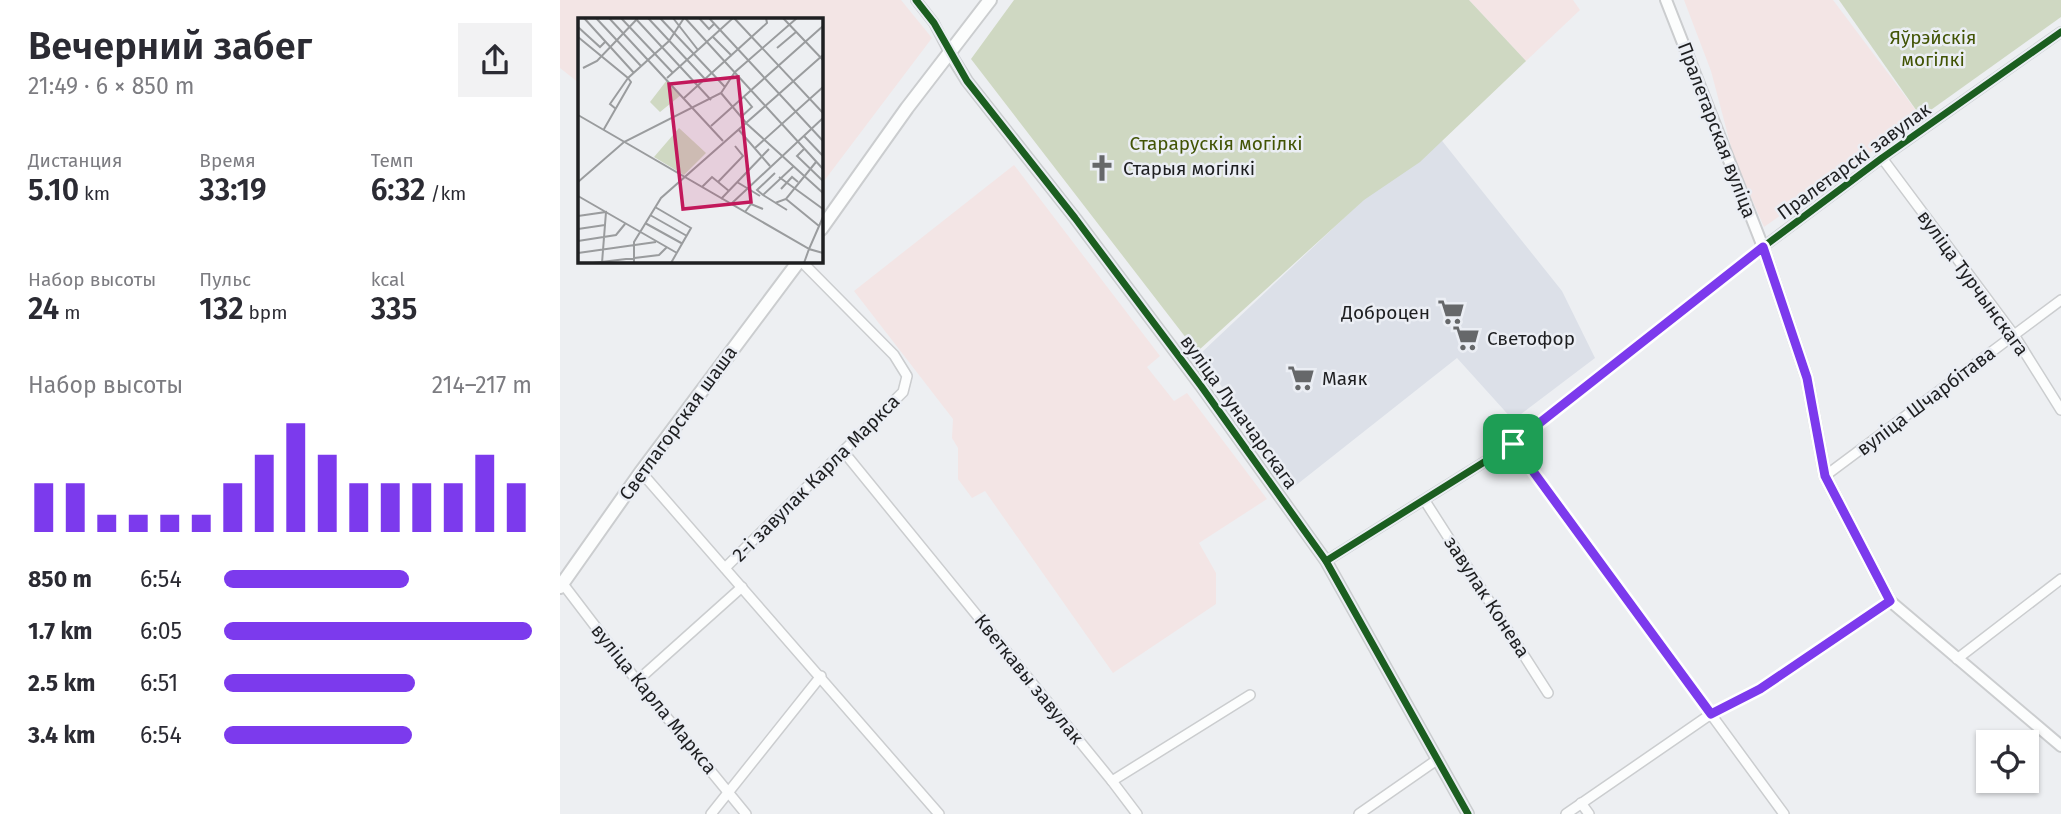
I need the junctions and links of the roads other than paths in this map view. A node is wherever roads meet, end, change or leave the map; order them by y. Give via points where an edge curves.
1 (916, 0) edge
2 (990, 0) edge
3 (1666, 0) edge
4 (2061, 32) edge
5 (950, 52) junction
6 (1882, 158) junction
7 (822, 228) edge
8 (1763, 247) junction
9 (799, 262) edge
10 (801, 262) edge
11 (2061, 300) edge
12 (2014, 335) junction
13 (2061, 410) edge
14 (1513, 444) junction
15 (843, 451) junction
16 (641, 472) junction
17 (1825, 476) junction
18 (1425, 501) junction
19 (1326, 561) junction
20 (725, 568) junction
21 (2061, 579) edge
22 (561, 585) edge
23 (742, 587) junction
24 (1890, 601) junction
25 (1957, 659) junction
26 (821, 677) junction
27 (637, 681) junction
28 (1548, 693) dead end
29 (1250, 695) dead end
30 (1711, 714) junction
31 (2061, 746) edge
32 (1438, 759) junction
33 (1112, 781) junction
34 (728, 792) junction
35 (1581, 803) junction
36 (711, 814) edge
37 (746, 814) edge
38 (939, 814) edge
39 (1136, 814) edge
40 (1359, 814) edge
41 (1468, 814) edge
42 (1566, 814) edge
43 (1589, 814) edge
44 (1784, 814) edge

1 - 5 street
2 - 5 main road
3 - 8 street, Пралетарская вуліца
4 - 6 street, Пралетарскі завулак
5 - 7 main road
5 - 19 street, вуліца Луначарскага via 967,81 1201,386
6 - 8 street, Пралетарскі завулак
6 - 12 street, вуліца Турчынскага
8 - 14 street, Пралетарскі завулак
8 - 17 street, Пралетарская вуліца via 1807,378
9 - 16 main road, Светлагорская шаша
10 - 15 street, 2-і завулак Карла Маркса via 894,355 907,376 903,392
11 - 12 street, вуліца Шчарбітава
12 - 13 street, вуліца Турчынскага
12 - 17 street, вуліца Шчарбітава
14 - 18 street, Пралетарскі завулак
14 - 30 street
15 - 20 street, 2-і завулак Карла Маркса
15 - 33 street, Кветкавы завулак
16 - 20 street, 2-і завулак Карла Маркса
16 - 22 main road, Светлагорская шаша
17 - 24 street, Пралетарская вуліца
18 - 19 street, Пралетарскі завулак
18 - 28 street, завулак Конева
19 - 32 street, вуліца Луначарскага
20 - 23 street, 2-і завулак Карла Маркса
21 - 25 street
22 - 27 street, вуліца Карла Маркса
23 - 26 street, 2-і завулак Карла Маркса
23 - 27 street, 2-і завулак Карла Маркса
24 - 25 street, Пралетарская вуліца
24 - 30 street via 1760,689
25 - 31 street, Пралетарская вуліца
26 - 34 street
26 - 38 street, 2-і завулак Карла Маркса
27 - 34 street, вуліца Карла Маркса
29 - 33 street
30 - 35 street
30 - 44 street
32 - 40 street
32 - 41 street, вуліца Луначарскага
33 - 39 street, Кветкавы завулак
34 - 36 street
34 - 37 street, вуліца Карла Маркса
35 - 42 street
35 - 43 street

